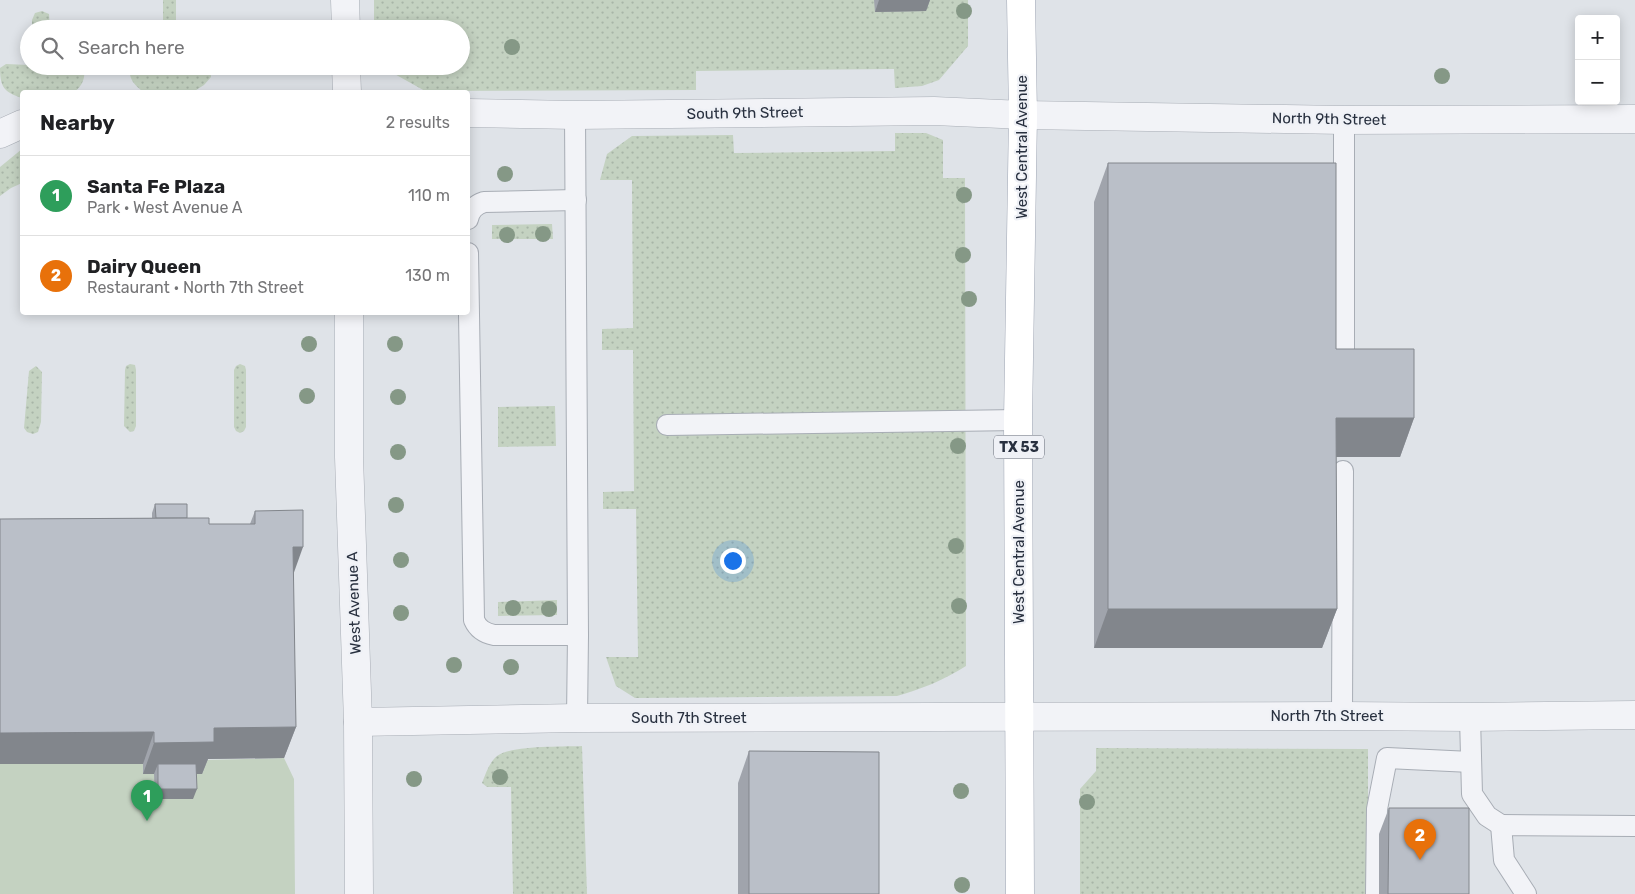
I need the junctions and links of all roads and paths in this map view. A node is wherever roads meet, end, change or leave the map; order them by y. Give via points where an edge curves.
1 (345, 0) edge
2 (1022, 0) edge
3 (346, 20) edge
4 (346, 75) edge
5 (347, 90) edge
6 (470, 113) edge
7 (576, 115) junction
8 (1023, 115) junction
9 (1635, 119) edge
10 (1344, 120) junction
11 (20, 125) edge
12 (0, 134) edge
13 (576, 200) junction
14 (470, 212) edge
15 (349, 315) edge
16 (469, 315) edge
17 (1344, 371) edge
18 (1018, 420) junction
19 (667, 425) dead end
20 (1343, 471) dead end
21 (578, 635) junction
22 (1635, 715) edge
23 (1342, 716) junction
24 (1020, 717) junction
25 (1470, 717) junction
26 (577, 718) junction
27 (358, 722) junction
28 (1471, 762) junction
29 (1501, 825) junction
30 (1635, 826) edge
31 (359, 894) edge
32 (1020, 894) edge
33 (1376, 894) edge
34 (1526, 894) edge

1 - 3 street
2 - 8 main road, West Central Avenue / TX 53
4 - 5 street
6 - 7 street, South 9th Street
7 - 8 street, South 9th Street via 934,111
7 - 13 lane
8 - 10 street, North 9th Street
8 - 18 main road, West Central Avenue / TX 53
9 - 10 street, North 9th Street
10 - 17 lane
11 - 12 street
13 - 14 lane via 484,202
13 - 21 lane
15 - 27 street, West Avenue A via 349,457
16 - 21 lane via 474,620 481,630 494,636
18 - 19 lane
18 - 24 main road, West Central Avenue / TX 53
20 - 23 lane
21 - 26 lane
22 - 25 street, North 7th Street
23 - 24 street, North 7th Street
23 - 25 street, North 7th Street
24 - 26 street, South 7th Street
24 - 32 main road, West Central Avenue / TX 53
25 - 28 lane
26 - 27 street, South 7th Street
27 - 31 street, West Avenue A
28 - 29 lane via 1472,794 1487,816
28 - 33 lane via 1387,758 1377,809
29 - 30 lane
29 - 34 lane via 1504,860

